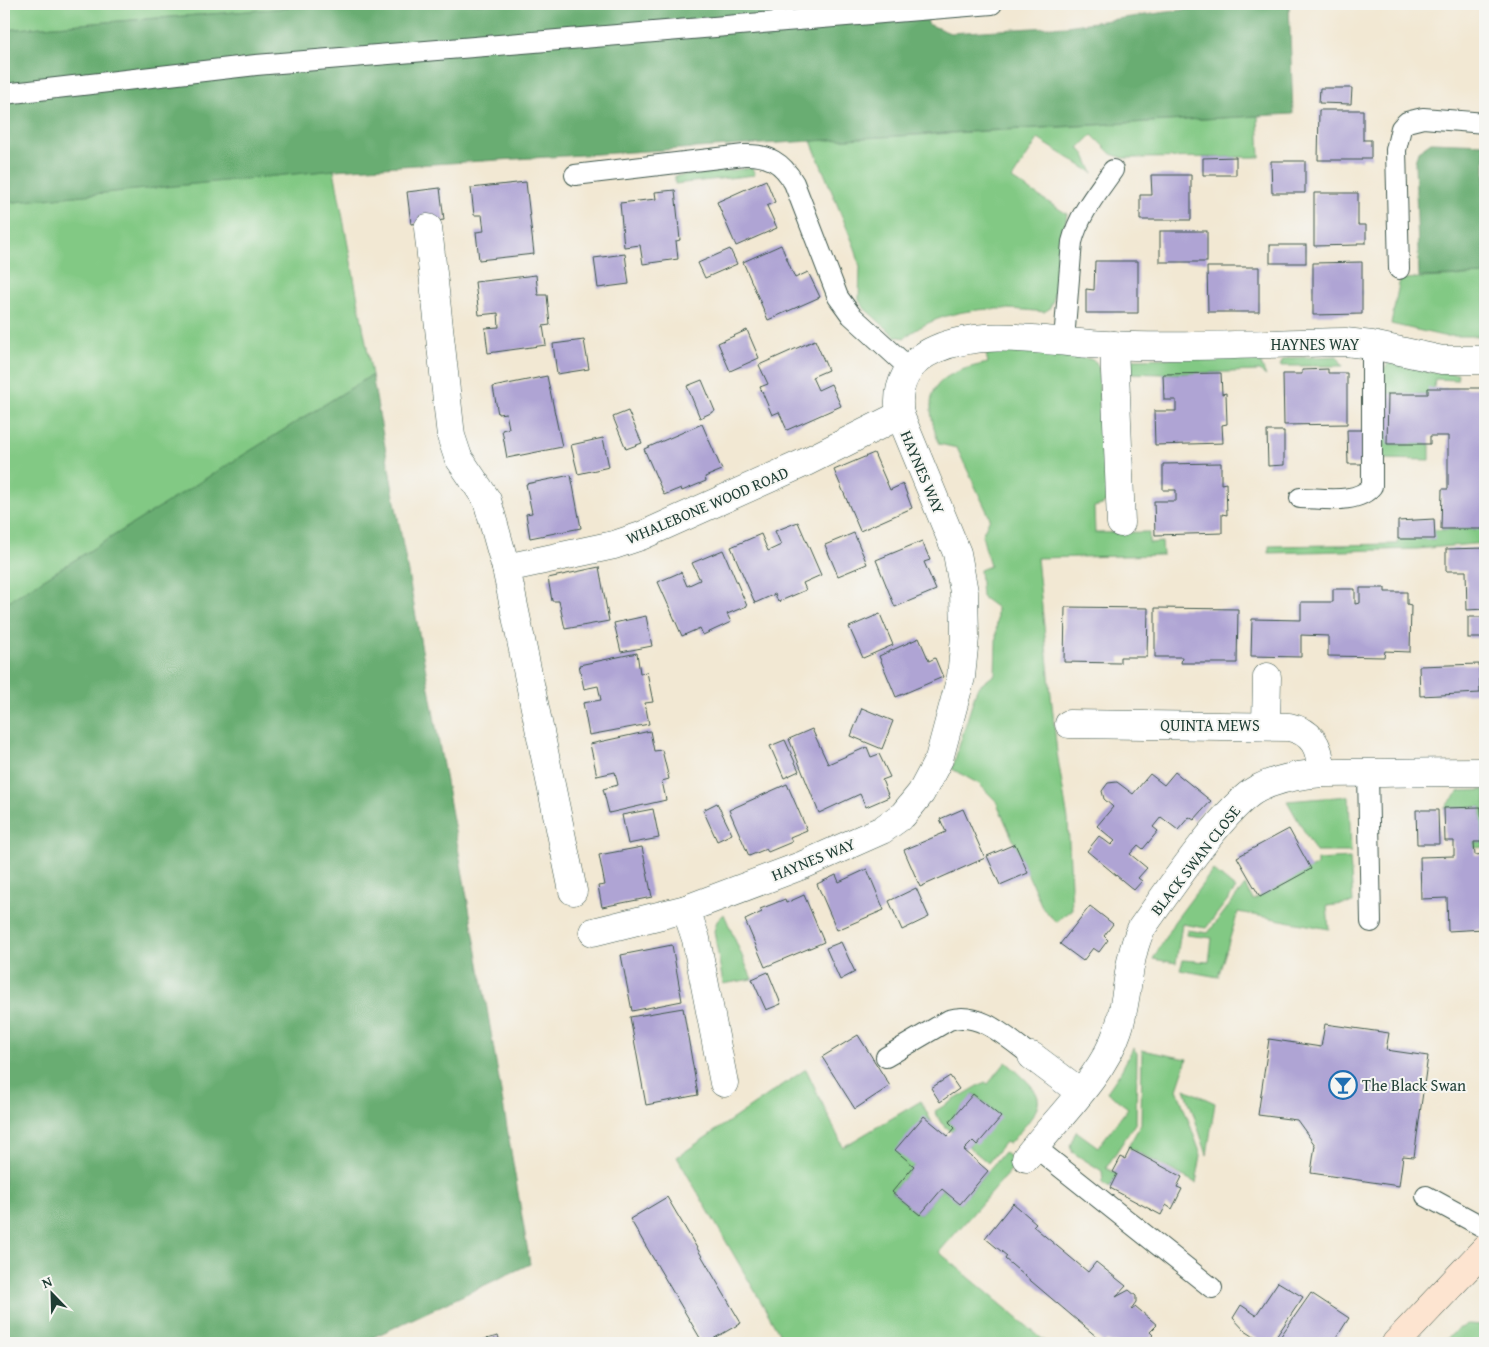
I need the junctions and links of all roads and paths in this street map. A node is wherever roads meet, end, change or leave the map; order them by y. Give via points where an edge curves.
1 (992, 4) edge
2 (4, 94) edge
3 (1485, 123) edge
4 (1113, 170) dead end
5 (575, 175) dead end
6 (428, 228) dead end
7 (1400, 270) dead end
8 (1064, 340) junction
9 (1372, 344) junction
10 (1114, 345) junction
11 (1485, 360) edge
12 (909, 368) junction
13 (900, 415) junction
14 (1300, 498) dead end
15 (1121, 523) dead end
16 (506, 568) junction
17 (1267, 678) dead end
18 (1069, 724) dead end
19 (1266, 725) junction
20 (1485, 772) edge
21 (1321, 773) junction
22 (1368, 773) junction
23 (573, 891) dead end
24 (686, 909) junction
25 (1371, 922) dead end
26 (593, 932) dead end
27 (1032, 1056) joint
28 (886, 1057) dead end
29 (724, 1084) dead end
30 (1080, 1092) junction
31 (1030, 1152) joint
32 (1426, 1196) dead end
33 (1485, 1228) edge
34 (1485, 1250) edge
35 (1212, 1288) dead end
36 (1396, 1343) edge

1 - 2 lane via 256,65
3 - 7 lane via 1423,118 1407,122 1401,128 1396,150
4 - 8 lane via 1075,229
5 - 12 lane via 744,155 766,156 776,161 794,183 838,297 852,315
6 - 16 street via 451,436 458,457 486,500
8 - 10 street, HAYNES WAY
8 - 12 street, HAYNES WAY via 1025,338 965,342 937,349
9 - 10 street, HAYNES WAY
9 - 11 street, HAYNES WAY via 1442,360
9 - 14 lane via 1372,486 1357,497
10 - 15 street
12 - 13 street, HAYNES WAY via 898,394
13 - 16 street, WHALEBONE WOOD ROAD via 806,462 641,536 614,545
13 - 24 street, HAYNES WAY via 958,553 964,592 965,637 961,677 946,738 935,767 921,793 903,815 882,830 803,865
16 - 23 street
17 - 19 street
18 - 19 street, QUINTA MEWS
19 - 21 street, QUINTA MEWS via 1289,726 1307,733 1320,754
20 - 22 street, BLACK SWAN CLOSE
21 - 22 street, BLACK SWAN CLOSE
21 - 30 street, BLACK SWAN CLOSE via 1283,779 1246,796 1191,861 1134,945 1119,1029 1104,1059
22 - 25 lane
24 - 26 street, HAYNES WAY
24 - 29 street via 696,939
27 - 28 lane via 984,1024 971,1017 960,1016
27 - 30 street
30 - 31 street, BLACK SWAN CLOSE
31 - 35 lane
32 - 33 lane
34 - 36 street

